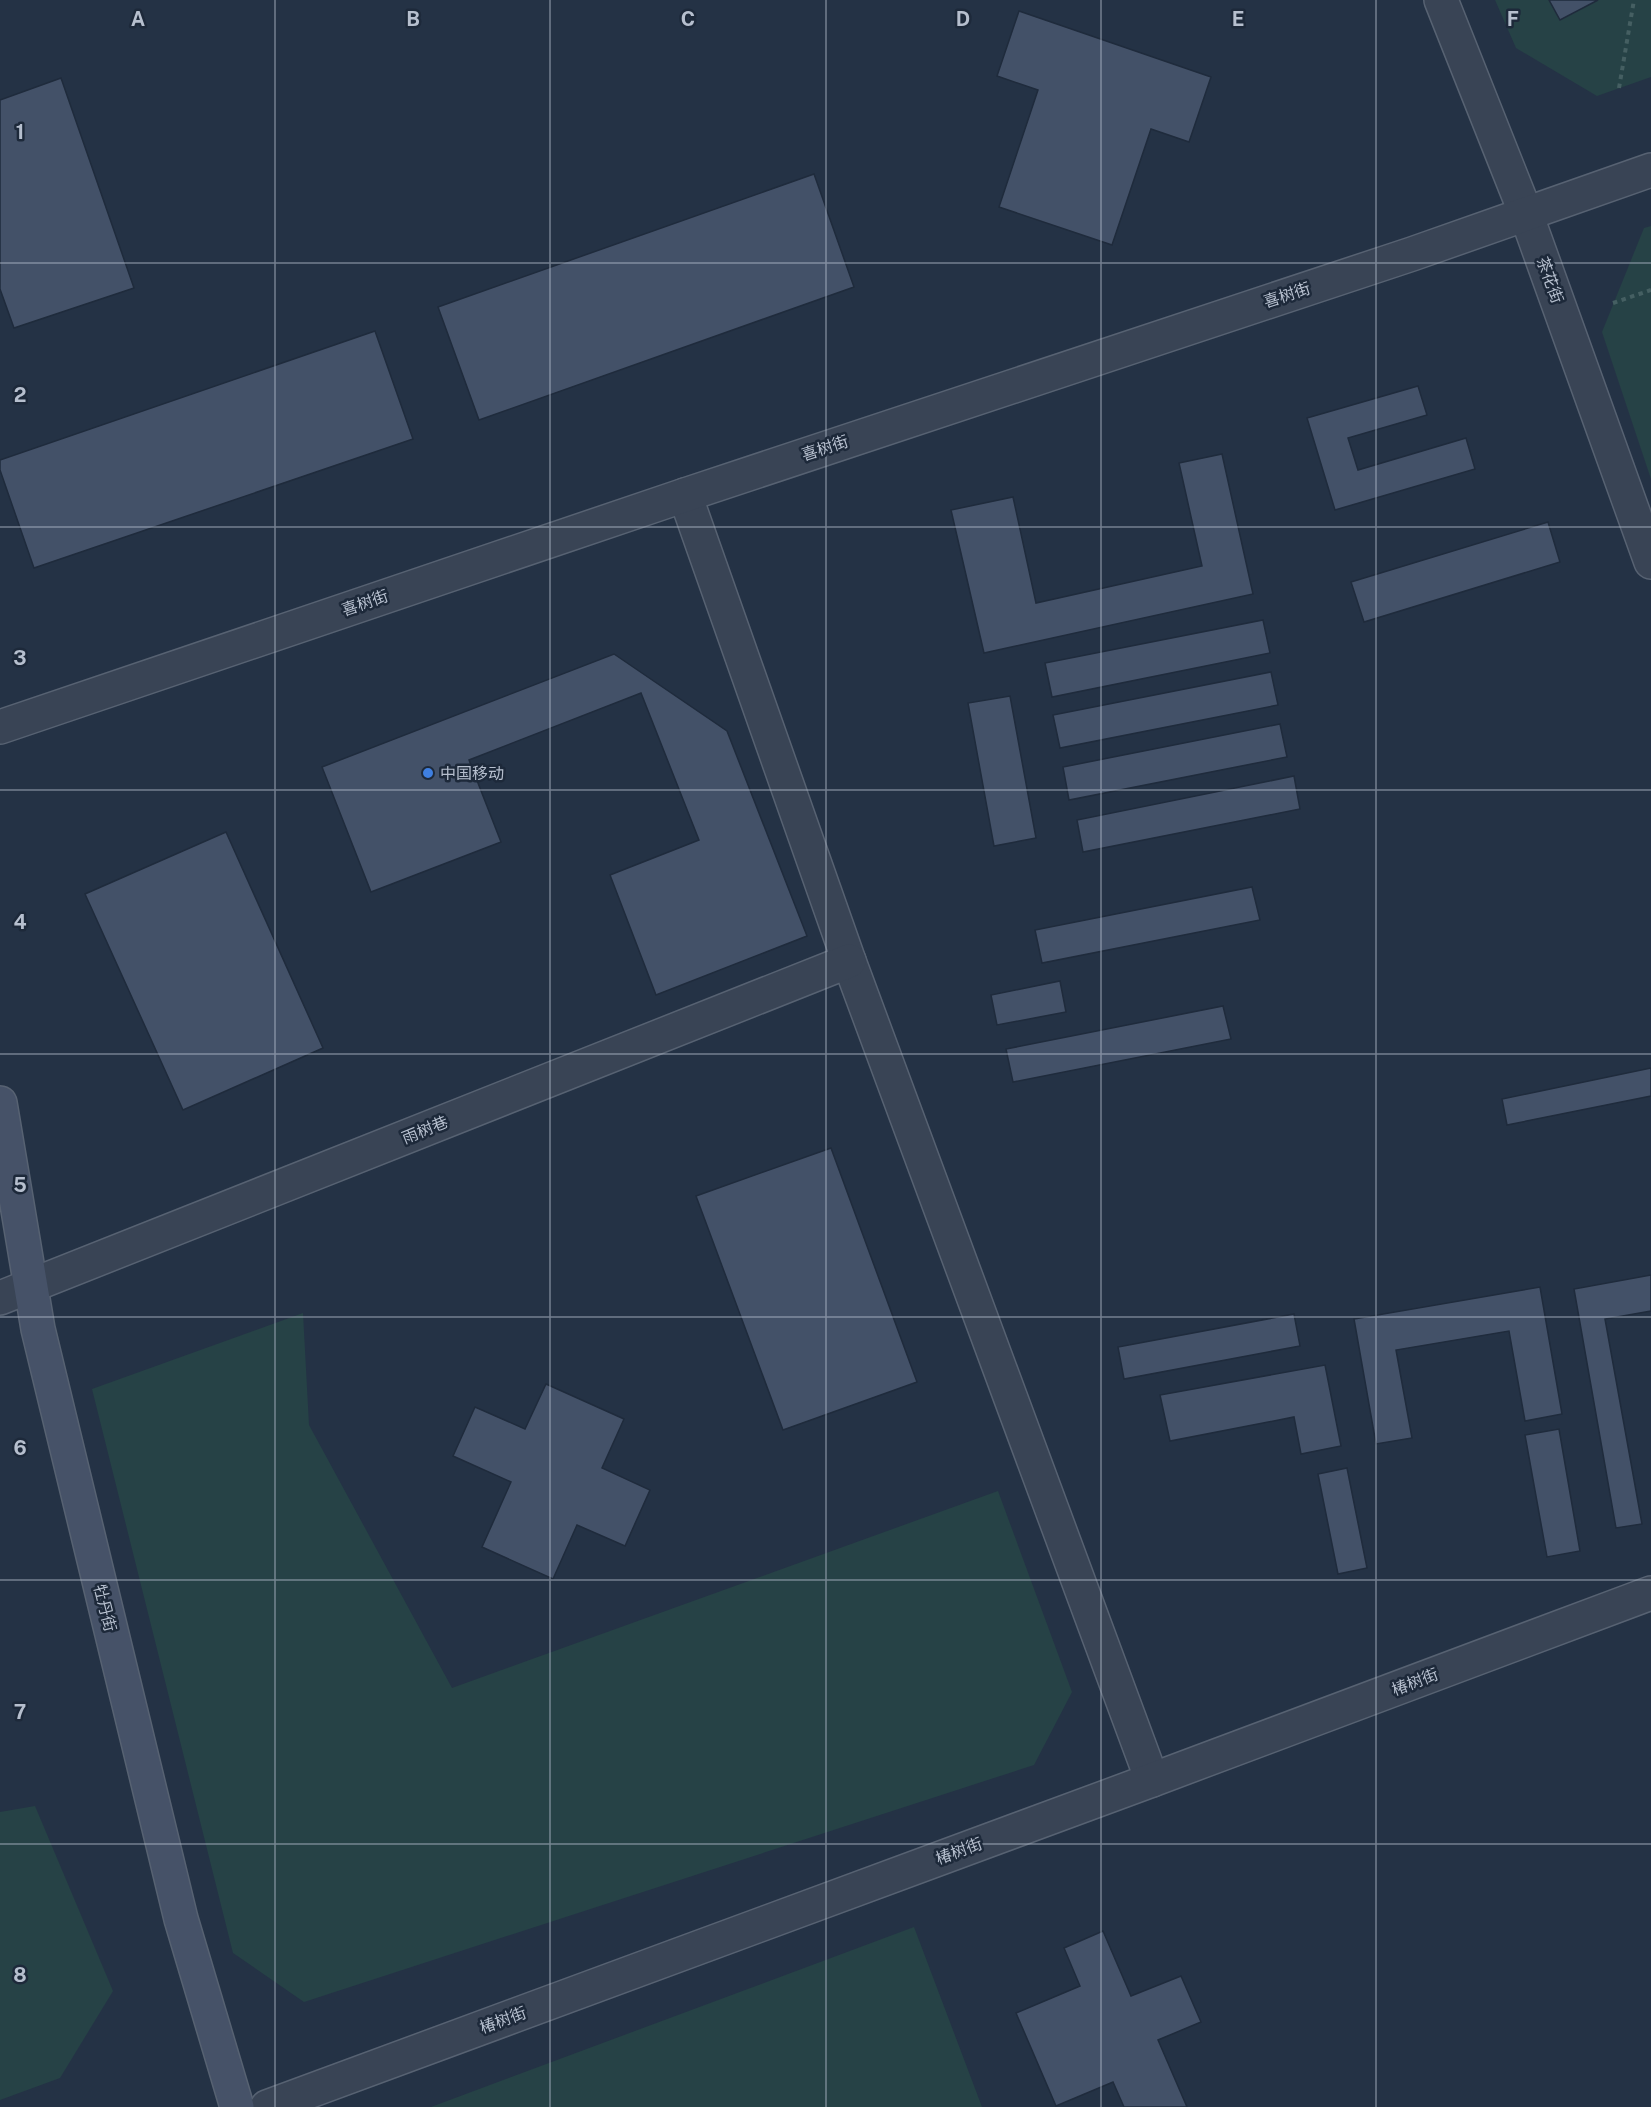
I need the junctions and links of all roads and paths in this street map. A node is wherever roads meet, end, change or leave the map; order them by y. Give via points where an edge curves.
1 (1441, 0) edge
2 (1634, 0) edge
3 (1619, 88) dead end
4 (1651, 170) edge
5 (1526, 214) junction
6 (1651, 290) edge
7 (1613, 303) dead end
8 (685, 495) junction
9 (1651, 562) edge
10 (0, 727) edge
11 (849, 961) junction
12 (0, 1103) edge
13 (31, 1288) junction
14 (0, 1298) edge
15 (1651, 1593) edge
16 (1152, 1780) junction
17 (237, 2107) edge
18 (267, 2107) edge

1 - 5 street, 茶花街
2 - 3 path
4 - 5 street, 喜树街
5 - 8 street, 喜树街
5 - 9 street, 茶花街
6 - 7 path
8 - 10 street, 喜树街
8 - 11 street
11 - 13 street, 雨树巷
11 - 16 street
12 - 13 street, 牡丹街
13 - 14 street, 雨树巷
13 - 17 street, 牡丹街 via 181,1919
15 - 16 street, 椿树街
16 - 18 street, 椿树街

